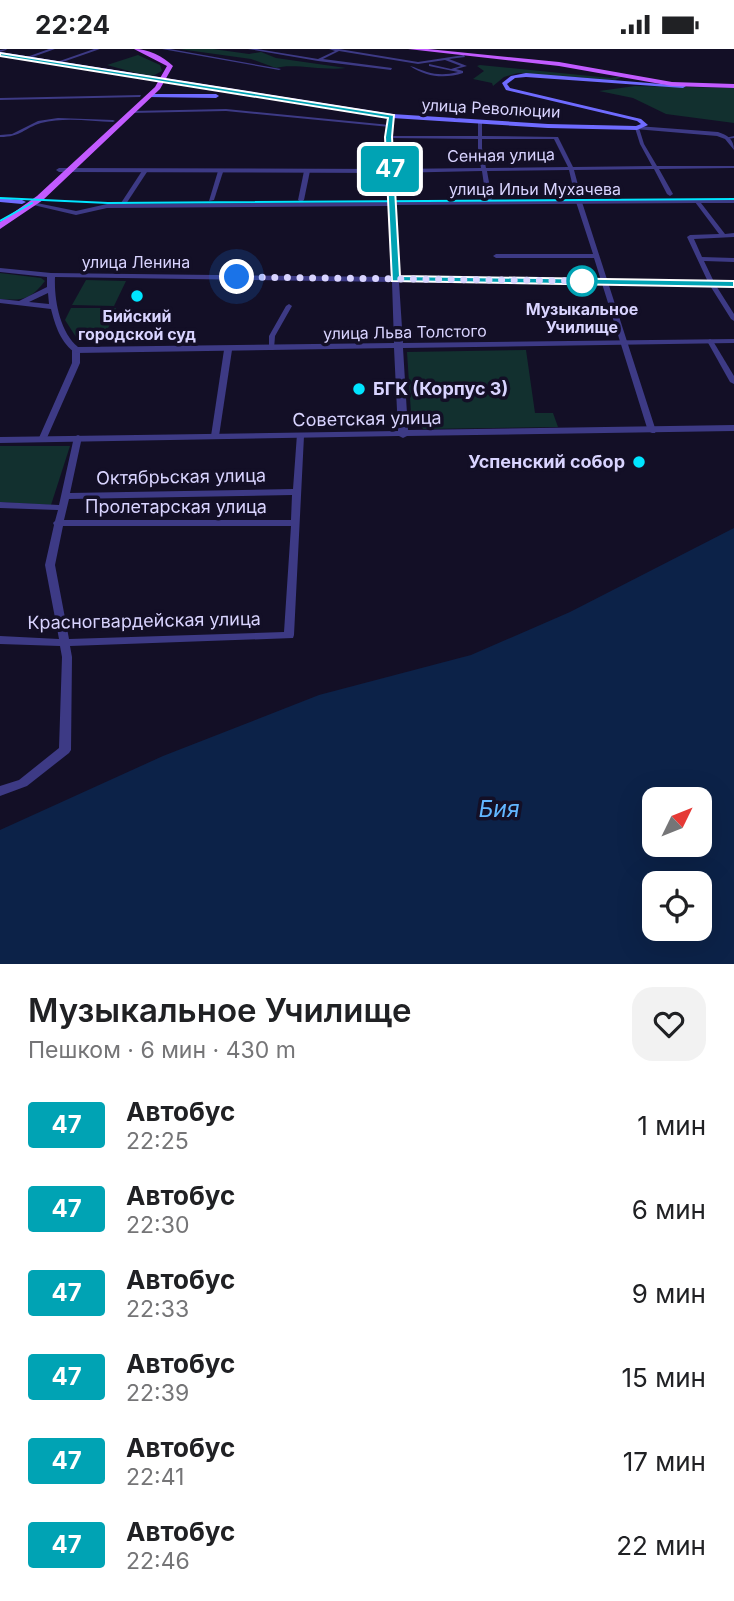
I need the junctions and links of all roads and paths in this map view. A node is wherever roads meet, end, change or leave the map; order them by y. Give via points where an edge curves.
1 (5, 49) edge
2 (53, 49) edge
3 (98, 49) edge
4 (135, 49) edge
5 (164, 49) edge
6 (251, 49) edge
7 (331, 49) edge
8 (362, 49) edge
9 (411, 49) edge
10 (339, 50) edge
11 (350, 52) junction
12 (0, 53) edge
13 (464, 56) junction
14 (26, 58) junction
15 (320, 59) junction
16 (445, 60) junction
17 (57, 63) junction
18 (420, 63) junction
19 (279, 69) dead end
20 (391, 69) dead end
21 (452, 69) junction
22 (640, 77) junction
23 (625, 84) junction
24 (687, 86) junction
25 (734, 86) edge
26 (155, 87) junction
27 (140, 96) junction
28 (247, 96) junction
29 (0, 99) edge
30 (132, 112) junction
31 (391, 116) junction
32 (639, 120) junction
33 (113, 121) junction
34 (481, 122) junction
35 (390, 126) junction
36 (637, 128) junction
37 (690, 130) junction
38 (0, 136) edge
39 (388, 137) junction
40 (480, 137) junction
41 (730, 137) edge
42 (734, 148) edge
43 (734, 167) edge
44 (654, 168) junction
45 (571, 169) junction
46 (59, 170) junction
47 (483, 170) junction
48 (69, 171) junction
49 (307, 171) junction
50 (390, 171) junction
51 (144, 172) junction
52 (220, 172) junction
53 (670, 194) dead end
54 (489, 199) dead end
55 (578, 199) junction
56 (0, 200) edge
57 (211, 200) dead end
58 (301, 200) dead end
59 (697, 201) junction
60 (734, 201) edge
61 (27, 203) junction
62 (391, 204) junction
63 (122, 206) junction
64 (0, 217) edge
65 (0, 226) edge
66 (723, 235) junction
67 (734, 235) edge
68 (496, 256) dead end
69 (595, 256) junction
70 (701, 259) junction
71 (734, 260) edge
72 (0, 270) edge
73 (51, 275) junction
74 (395, 279) junction
75 (604, 281) junction
76 (712, 284) junction
77 (734, 284) edge
78 (49, 289) junction
79 (0, 301) edge
80 (19, 303) junction
81 (289, 306) dead end
82 (54, 307) junction
83 (734, 319) edge
84 (710, 341) junction
85 (734, 341) edge
86 (624, 342) junction
87 (398, 346) junction
88 (228, 349) junction
89 (271, 349) junction
90 (76, 351) junction
91 (734, 382) edge
92 (734, 428) edge
93 (652, 431) junction
94 (403, 435) junction
95 (215, 436) junction
96 (299, 436) junction
97 (78, 437) junction
98 (0, 440) edge
99 (42, 440) junction
100 (297, 492) junction
101 (65, 496) junction
102 (0, 505) edge
103 (62, 508) junction
104 (57, 523) junction
105 (295, 523) junction
106 (0, 640) edge
107 (63, 643) junction
108 (0, 791) edge

1 - 12 street
2 - 14 street
3 - 17 street
4 - 26 main road via 169,64 170,71
5 - 19 street
6 - 15 street
7 - 10 street
8 - 11 street
9 - 13 main road
10 - 11 street
10 - 15 street
11 - 18 street
12 - 14 main road
13 - 16 street
13 - 22 main road
14 - 17 main road
15 - 20 street
16 - 18 street
16 - 21 street via 465,66
17 - 26 main road
18 - 21 street
18 - 21 street via 411,66 449,77 462,72
22 - 23 main road via 638,82
22 - 24 main road
23 - 24 main road
23 - 32 main road via 526,75 511,78 503,87
24 - 25 main road
26 - 27 main road
26 - 28 main road, улица Революции
26 - 28 main road, улица Революции via 192,87
26 - 30 main road
27 - 29 street
27 - 33 main road
28 - 31 main road, улица Революции
30 - 35 street via 231,111
30 - 48 main road
31 - 34 main road, улица Революции
31 - 35 street
32 - 36 main road via 645,125
32 - 37 street
33 - 38 street via 48,121 16,136
33 - 46 main road
34 - 36 main road, улица Революции
34 - 40 street
35 - 39 street
36 - 37 street, улица Революции
36 - 44 street
37 - 41 street, улица Революции
39 - 40 street, улица Революции
39 - 50 street
40 - 45 street, улица Революции via 556,138
40 - 47 street
41 - 42 street
43 - 44 street, Сенная улица
44 - 45 street, Сенная улица
44 - 53 street
45 - 47 street, Сенная улица
45 - 55 street
46 - 48 street, Сенная улица
46 - 61 main road
47 - 50 street, Сенная улица
47 - 54 street
48 - 51 street, Сенная улица
48 - 61 main road
49 - 50 street, Сенная улица
49 - 52 street, Сенная улица
49 - 58 street
50 - 62 street
51 - 52 street, Сенная улица
51 - 63 street
52 - 57 street
55 - 59 street, улица Ильи Мухачева
55 - 62 street, улица Ильи Мухачева
55 - 69 street
56 - 61 main road
59 - 60 street
59 - 66 street
61 - 63 street, улица Ильи Мухачева via 76,213
61 - 64 main road
61 - 65 main road
62 - 63 street, улица Ильи Мухачева
62 - 74 street
66 - 67 street
66 - 70 street via 691,236
68 - 69 street
69 - 75 street
70 - 71 street
70 - 76 street
72 - 73 street, улица Ленина
73 - 74 street, улица Ленина
73 - 78 street
74 - 75 street, улица Ленина
74 - 87 street
75 - 76 street, улица Ленина
75 - 86 street
76 - 77 street, улица Ленина
76 - 83 street
78 - 80 street
78 - 82 street
79 - 80 street
80 - 82 street
81 - 89 street via 272,336
82 - 90 street via 69,346
84 - 85 street, улица Льва Толстого
84 - 86 street, улица Льва Толстого
84 - 91 street
86 - 87 street, улица Льва Толстого
86 - 93 street
87 - 89 street, улица Льва Толстого
87 - 94 street
88 - 89 street, улица Льва Толстого
88 - 90 street, улица Льва Толстого
88 - 95 street
90 - 99 street via 76,363
92 - 93 street, Советская улица
93 - 94 street, Советская улица
94 - 96 street, Советская улица
95 - 96 street, Советская улица
95 - 97 street, Советская улица
96 - 100 street
97 - 99 street, Советская улица
97 - 101 street
98 - 99 street, Советская улица
100 - 101 street, Октябрьская улица
100 - 105 street
101 - 103 street
102 - 103 street
103 - 104 street
104 - 105 street, Пролетарская улица
104 - 107 street via 50,565
105 - 107 street, Красногвардейская улица via 289,635
106 - 107 street, Красногвардейская улица
107 - 108 street via 67,657 64,753 23,783

